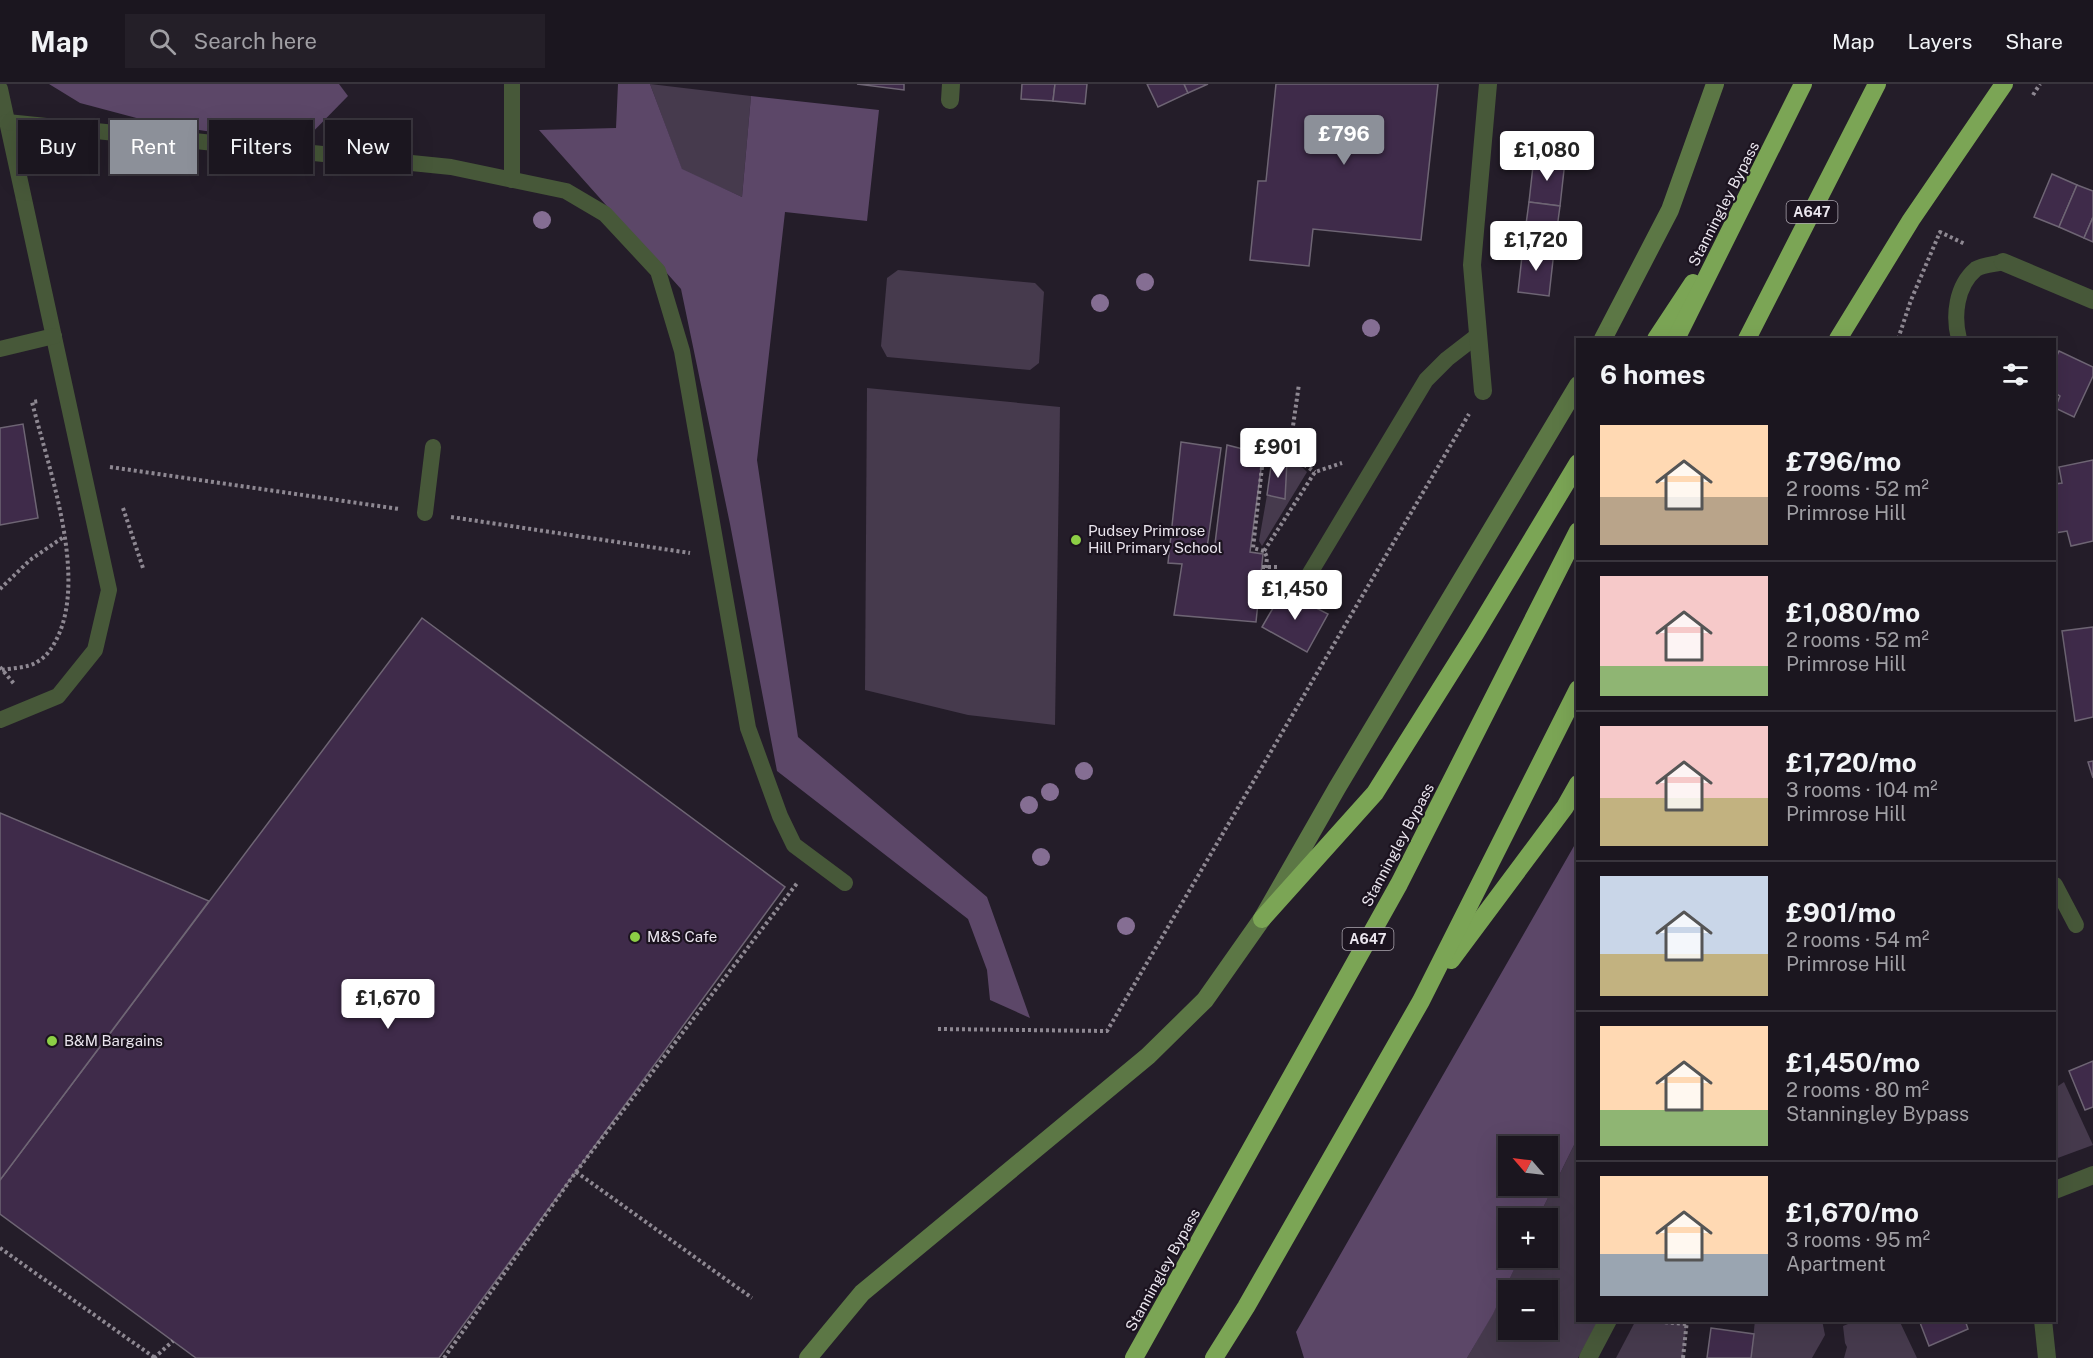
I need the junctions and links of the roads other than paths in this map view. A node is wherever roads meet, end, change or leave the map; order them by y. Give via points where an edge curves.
1 (512, 84) edge
2 (1488, 84) edge
3 (1715, 84) edge
4 (1803, 84) edge
5 (1877, 84) edge
6 (2004, 84) edge
7 (0, 89) edge
8 (8, 122) junction
9 (512, 180) junction
10 (1743, 206) junction
11 (2003, 262) joint
12 (2093, 300) edge
13 (1478, 335) junction
14 (54, 336) junction
15 (1604, 338) edge
16 (1657, 338) edge
17 (1677, 338) edge
18 (1749, 338) edge
19 (1839, 338) edge
20 (1959, 338) edge
21 (0, 349) edge
22 (1576, 388) edge
23 (1483, 390) road end
24 (433, 447) dead end
25 (1576, 466) edge
26 (425, 513) dead end
27 (1576, 535) edge
28 (1301, 588) dead end
29 (1576, 693) edge
30 (0, 720) edge
31 (1576, 788) edge
32 (845, 883) dead end
33 (2056, 887) edge
34 (1262, 919) junction
35 (2076, 925) dead end
36 (1421, 1001) junction
37 (2093, 1175) edge
38 (2056, 1190) edge
39 (1607, 1322) edge
40 (2043, 1322) edge
41 (808, 1358) edge
42 (1134, 1358) edge
43 (1214, 1358) edge
44 (1588, 1358) edge
45 (2047, 1358) edge

1 - 9 lane
2 - 13 street via 1472,265
3 - 15 main road via 1670,210
4 - 10 highway, Stanningley Bypass
5 - 18 highway, A647
6 - 19 highway via 1911,220
7 - 8 lane
8 - 9 lane via 451,167
8 - 14 lane
9 - 32 lane via 566,191 605,214 658,271 682,351 748,728 794,845
10 - 16 highway
10 - 17 highway, Stanningley Bypass
11 - 12 street
11 - 20 lane via 1977,268 1966,283 1957,302
13 - 23 street
13 - 28 lane via 1426,380
14 - 21 lane
14 - 30 lane via 109,590 95,650 58,696
22 - 34 main road
24 - 26 lane
25 - 34 highway via 1375,793
27 - 42 highway, Stanningley Bypass / A647 via 1399,884
29 - 36 highway
31 - 36 highway
33 - 35 lane
34 - 41 main road via 1205,1000 1164,1040 862,1293
36 - 43 highway
37 - 38 street
39 - 44 street
40 - 45 street

